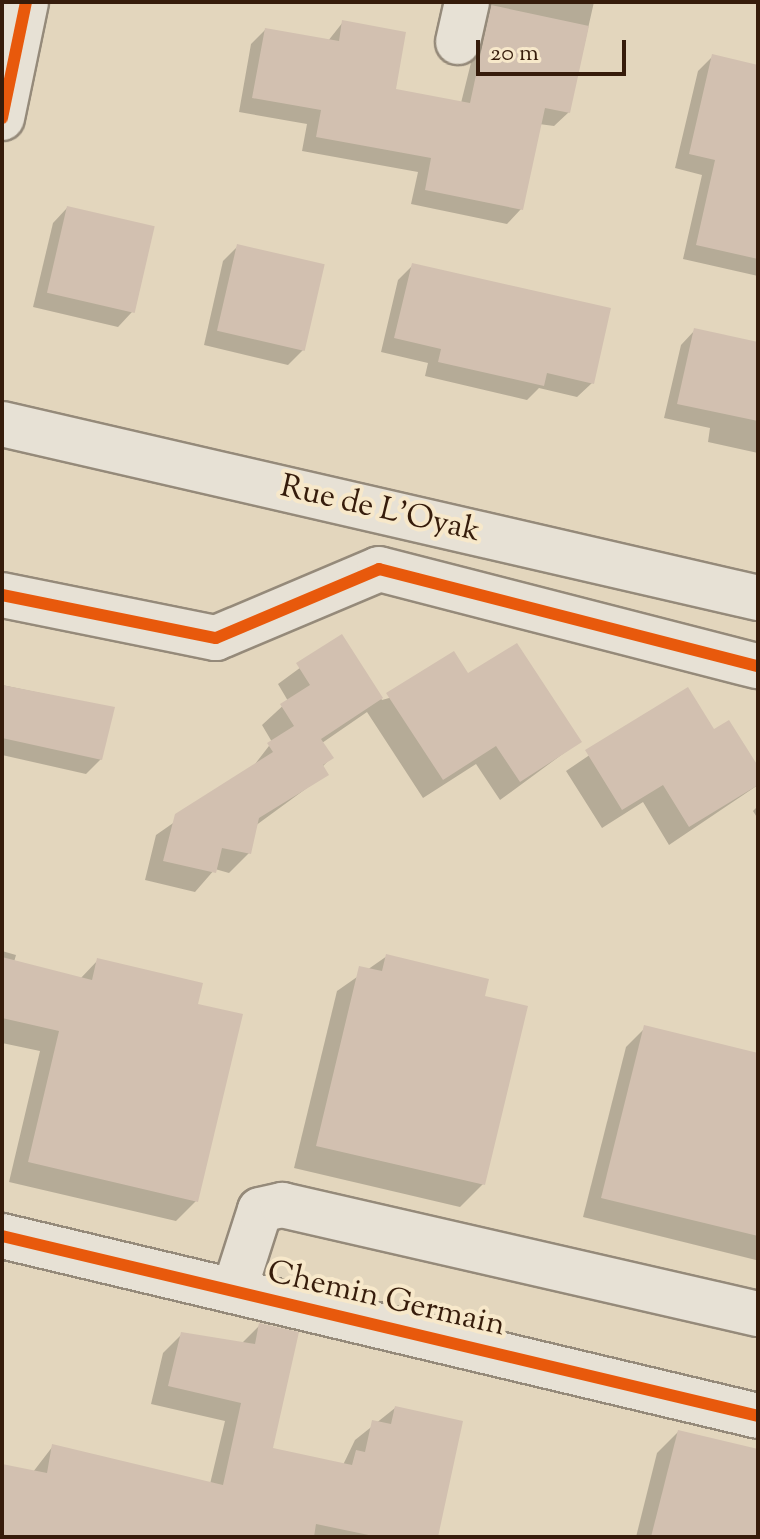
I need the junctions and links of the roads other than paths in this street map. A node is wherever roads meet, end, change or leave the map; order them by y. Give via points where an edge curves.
1 (26, 2) edge
2 (2, 118) edge
3 (2, 424) edge
4 (2, 595) edge
5 (758, 598) edge
6 (758, 666) edge
7 (2, 1236) edge
8 (234, 1291) junction
9 (758, 1314) edge
10 (758, 1416) edge

1 - 2 street
3 - 5 street, Rue de L'Oyak
4 - 6 street via 216,638 379,569
7 - 8 street, Chemin Germain
8 - 9 street via 260,1210 282,1205
8 - 10 street, Chemin Germain

